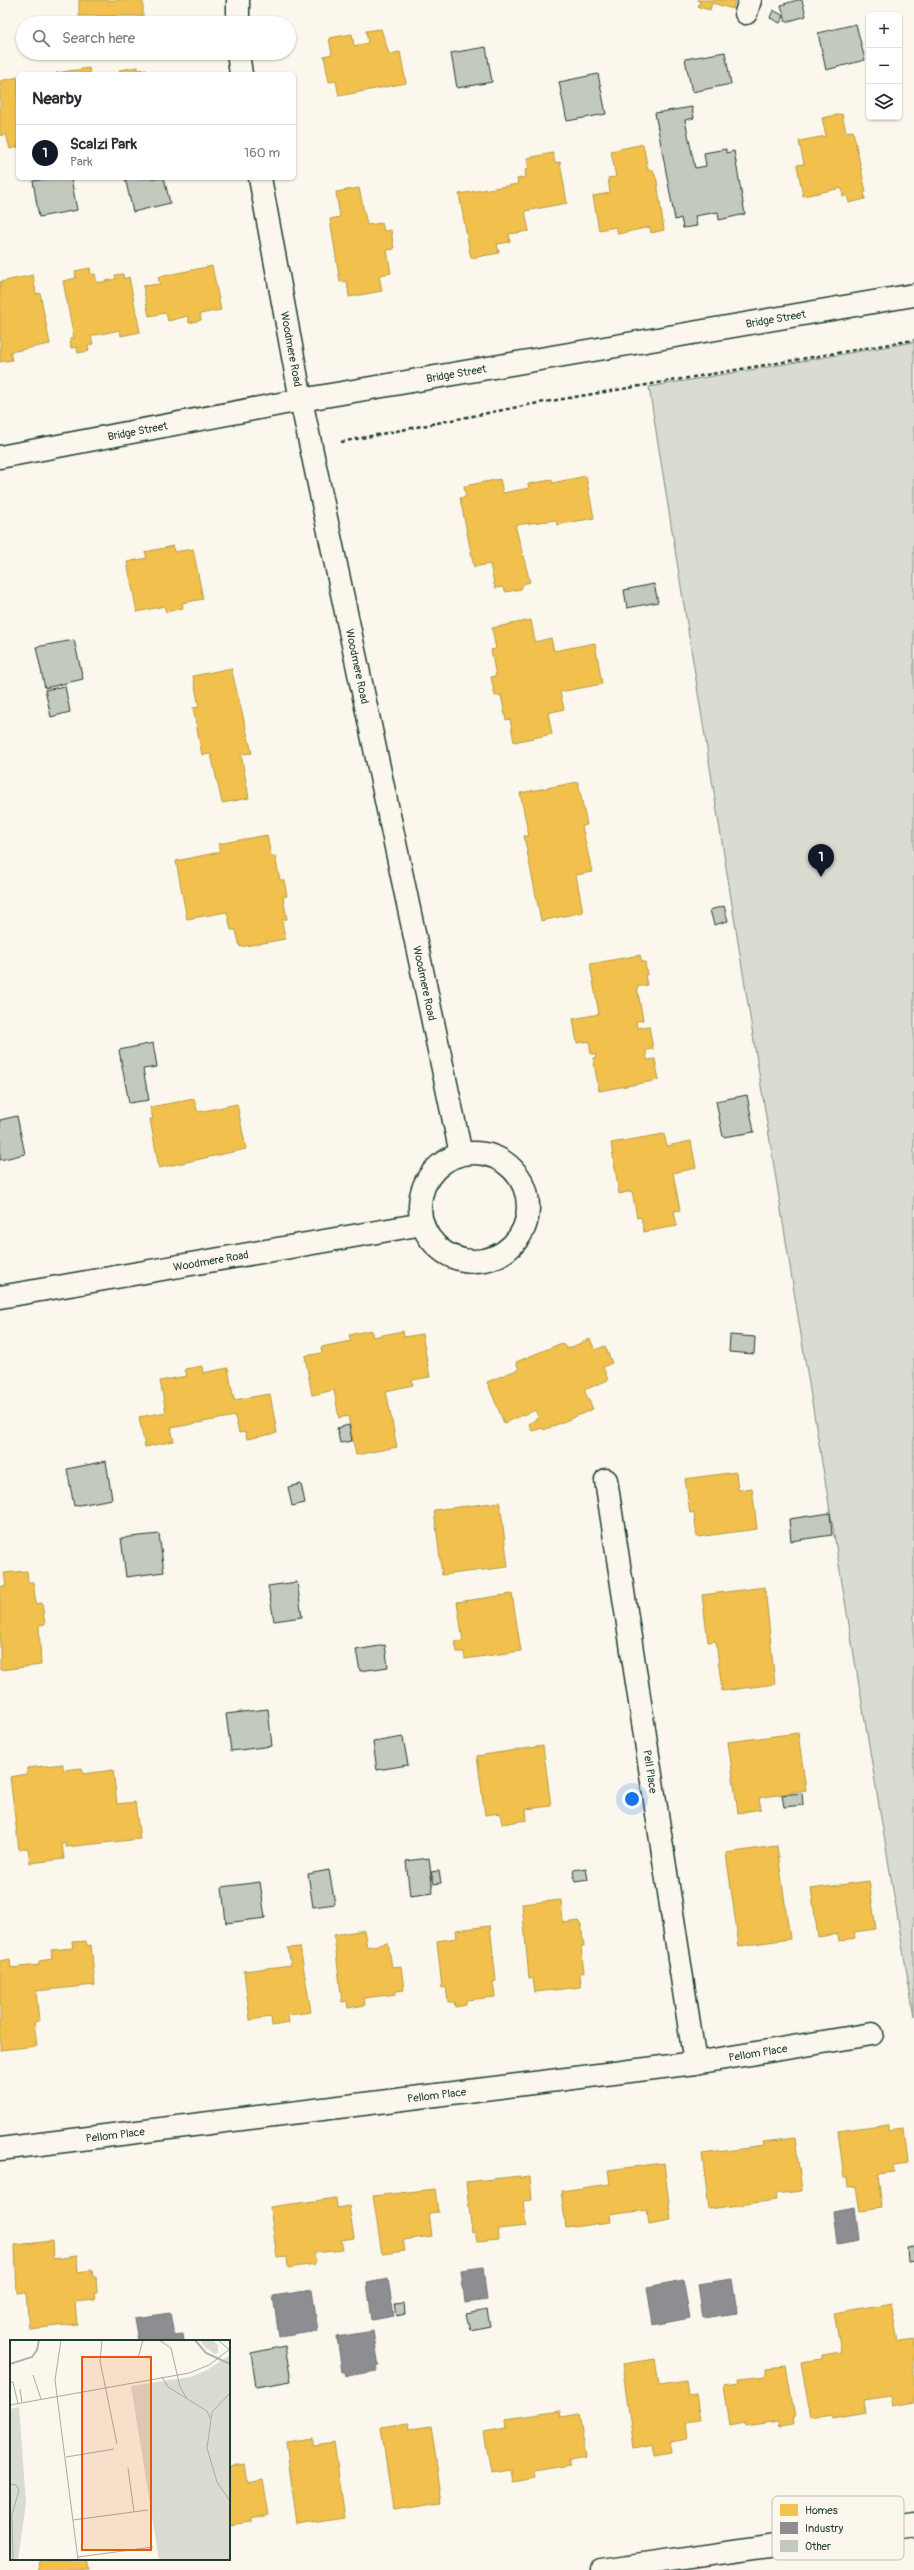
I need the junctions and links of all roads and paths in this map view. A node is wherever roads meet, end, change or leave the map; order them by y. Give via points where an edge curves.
1 (238, 0) edge
2 (238, 16) edge
3 (239, 60) edge
4 (241, 72) edge
5 (260, 180) edge
6 (914, 296) edge
7 (914, 340) edge
8 (301, 400) junction
9 (311, 449) junction
10 (0, 458) edge
11 (461, 1154) junction
12 (422, 1224) junction
13 (0, 1296) edge
14 (606, 1480) dead end
15 (872, 2034) dead end
16 (695, 2063) junction
17 (0, 2149) edge
18 (914, 2525) edge
19 (904, 2526) edge
20 (772, 2545) edge
21 (601, 2570) edge

1 - 2 street
3 - 4 street
5 - 8 street, Woodmere Road
6 - 8 street, Bridge Street
7 - 9 path via 533,404
8 - 9 street, Woodmere Road
8 - 10 street, Bridge Street
9 - 11 street, Woodmere Road
11 - 12 street via 441,1164 426,1181 420,1202
11 - 12 street via 491,1156 507,1164 515,1172 522,1182 528,1205 523,1228 510,1247 489,1259 478,1261 466,1260 444,1252 428,1235
12 - 13 street, Woodmere Road
14 - 16 street, Pell Place
15 - 16 street, Pellom Place
16 - 17 street, Pellom Place
18 - 19 street
20 - 21 street

